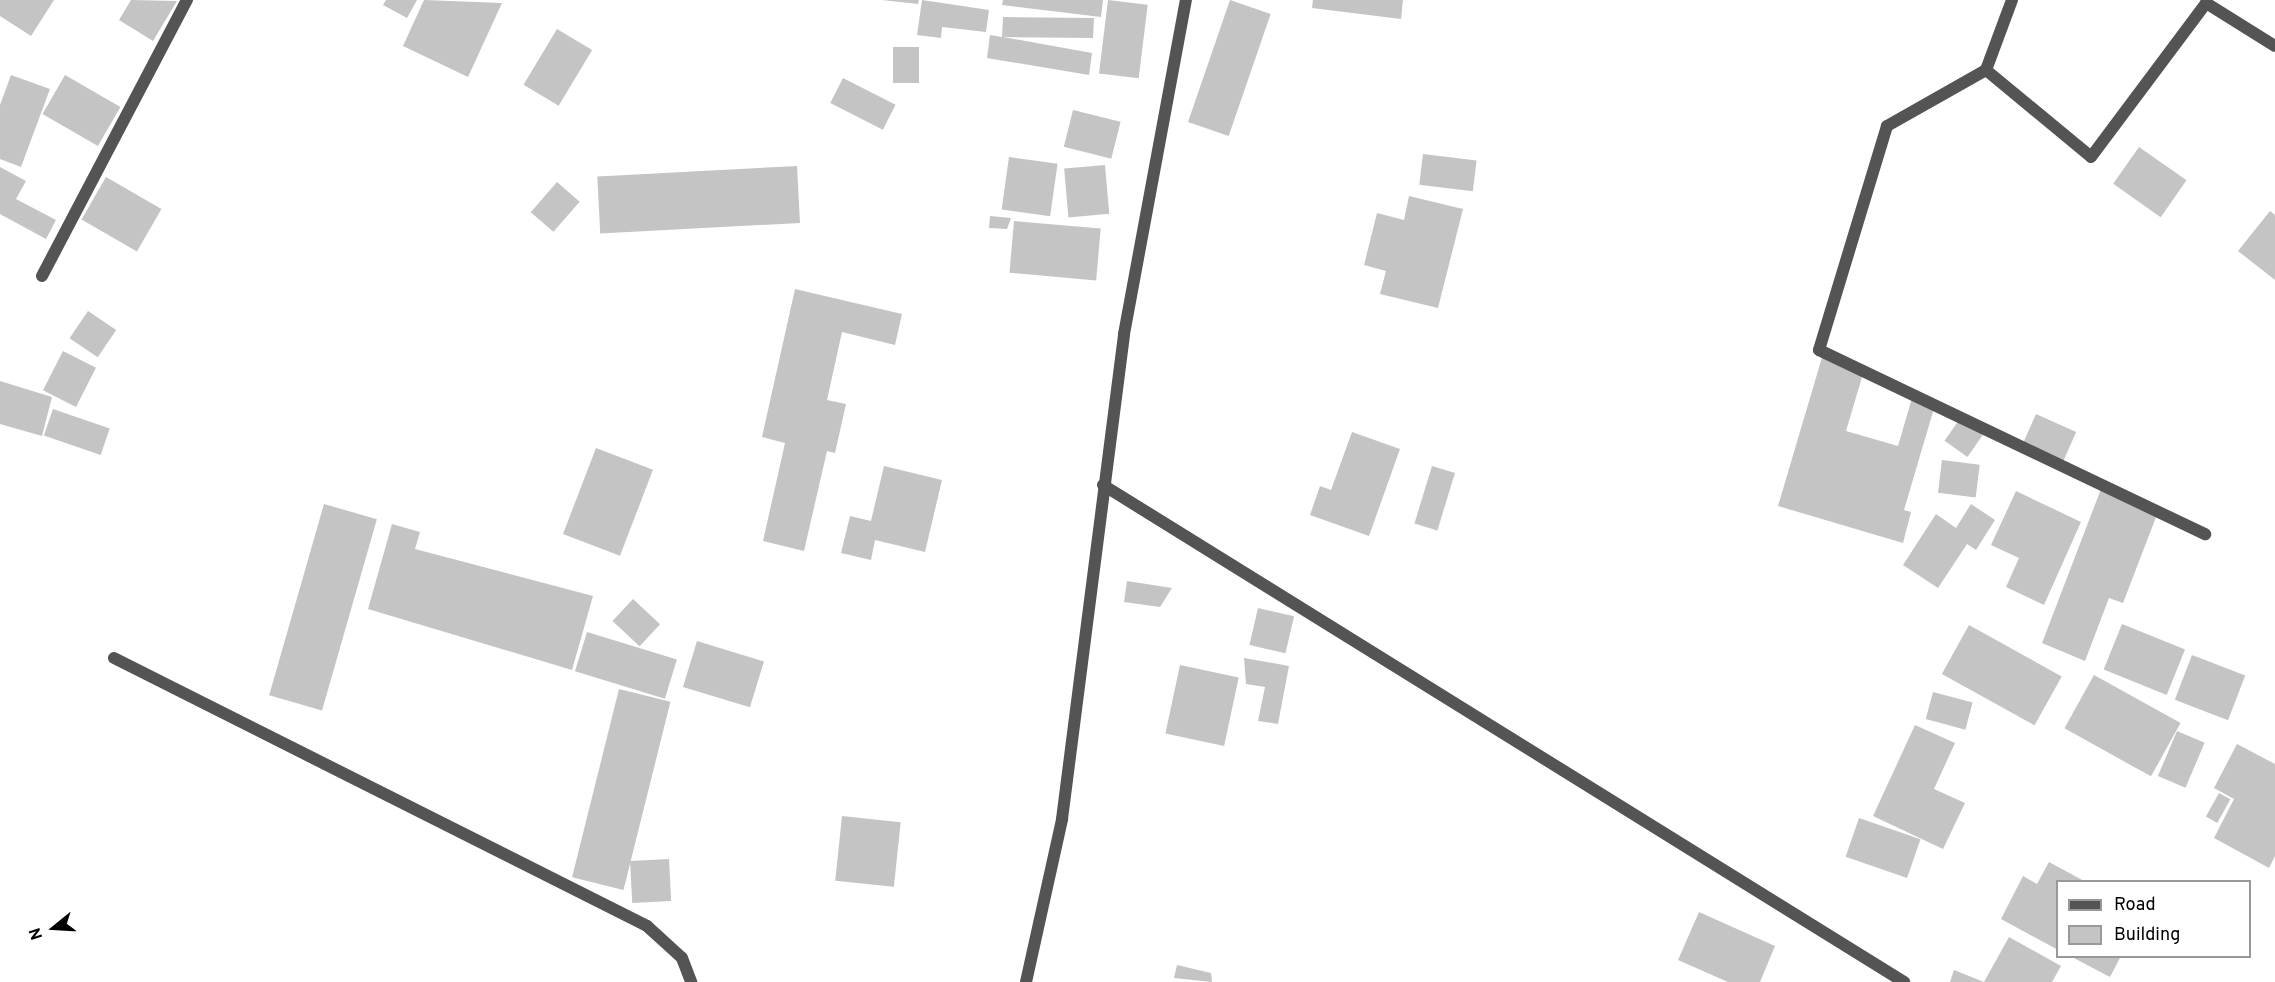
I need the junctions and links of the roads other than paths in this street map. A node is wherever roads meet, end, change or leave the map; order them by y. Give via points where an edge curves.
1 (187, 0) edge
2 (1186, 0) edge
3 (2012, 0) edge
4 (2275, 46) edge
5 (1986, 70) junction
6 (42, 276) dead end
7 (1103, 485) junction
8 (2205, 534) dead end
9 (114, 658) dead end
10 (691, 982) edge
11 (1026, 982) edge
12 (1904, 982) edge

1 - 6 street
2 - 7 street via 1124,334
3 - 5 street
4 - 5 street via 2206,3 2091,157
5 - 8 street via 1887,126 1819,350
7 - 11 street via 1062,819
7 - 12 street
9 - 10 street via 647,926 682,958

